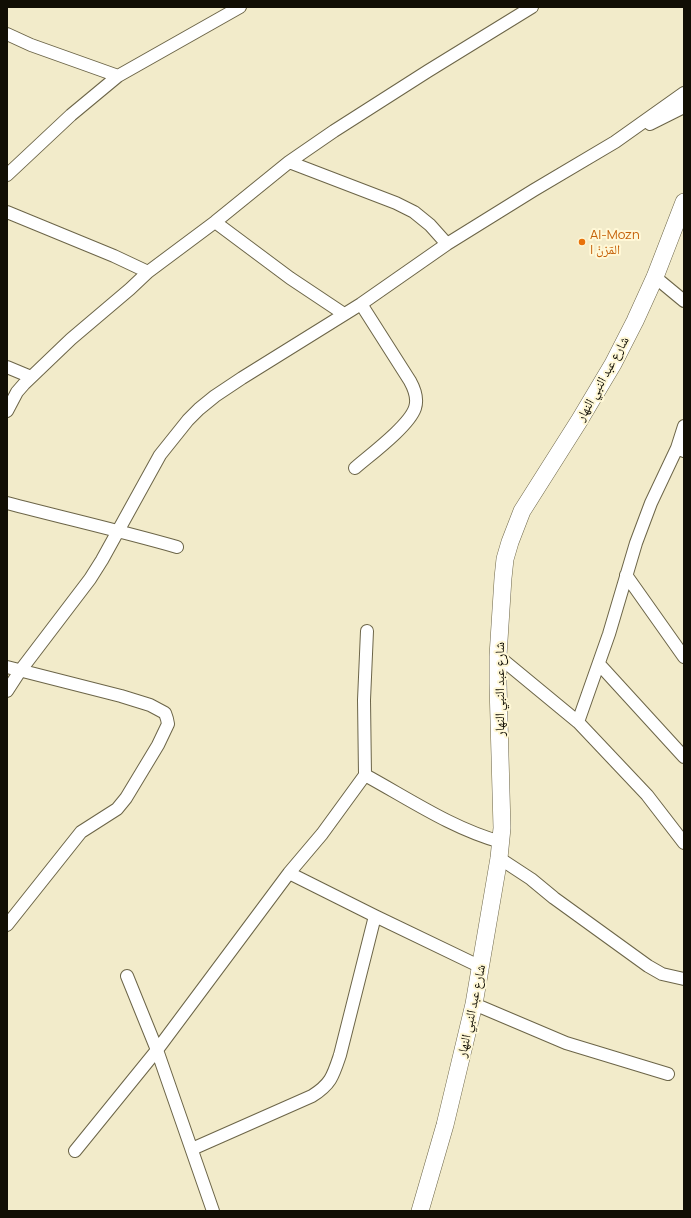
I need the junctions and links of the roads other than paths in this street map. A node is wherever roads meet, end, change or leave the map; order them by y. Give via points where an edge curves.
1 (240, 7) edge
2 (532, 7) edge
3 (7, 34) edge
4 (118, 76) junction
5 (684, 93) edge
6 (684, 107) edge
7 (615, 142) junction
8 (289, 162) junction
9 (7, 174) edge
10 (684, 202) edge
11 (7, 212) edge
12 (215, 222) junction
13 (447, 244) junction
14 (148, 272) junction
15 (655, 277) junction
16 (684, 300) edge
17 (361, 304) junction
18 (344, 314) junction
19 (7, 367) edge
20 (31, 377) junction
21 (7, 411) edge
22 (684, 426) edge
23 (681, 449) edge
24 (355, 468) dead end
25 (7, 503) edge
26 (118, 530) junction
27 (177, 547) dead end
28 (626, 575) junction
29 (367, 631) dead end
30 (498, 656) junction
31 (684, 656) edge
32 (599, 664) junction
33 (7, 667) edge
34 (20, 671) junction
35 (7, 691) edge
36 (578, 722) junction
37 (684, 756) edge
38 (365, 775) junction
39 (684, 843) edge
40 (500, 850) junction
41 (289, 873) junction
42 (374, 916) junction
43 (7, 925) edge
44 (481, 967) junction
45 (127, 976) dead end
46 (684, 979) edge
47 (474, 1004) junction
48 (157, 1050) junction
49 (668, 1074) dead end
50 (192, 1149) junction
51 (75, 1151) dead end
52 (213, 1211) edge
53 (420, 1211) edge

1 - 4 street
2 - 8 street via 334,130
3 - 4 street
4 - 9 street
5 - 7 street
6 - 7 street
7 - 13 street
8 - 12 street
8 - 13 street via 414,212
10 - 15 street, شارع عبد النبي النهار
11 - 14 street
12 - 14 street
12 - 18 street via 290,278
13 - 17 street
14 - 20 street
15 - 16 street
15 - 30 street, شارع عبد النبي النهار via 613,364 522,511 505,560
17 - 18 street
17 - 24 street via 410,381 416,393 416,401 411,417 403,426
18 - 26 street via 215,396 193,414 160,455
19 - 20 street
20 - 21 street via 17,392
22 - 23 street
23 - 28 street via 651,503
25 - 26 street
26 - 27 street
26 - 34 street via 90,579
28 - 31 street
28 - 32 street
29 - 38 street via 364,700
30 - 36 street
30 - 40 street, شارع عبد النبي النهار via 502,828
32 - 36 street
32 - 37 street
33 - 34 street
34 - 35 street
34 - 43 street via 150,705 165,713 168,724 126,798 117,809 81,832
36 - 39 street via 647,795
38 - 40 street via 484,837
38 - 41 street via 322,834
40 - 44 street, شارع عبد النبي النهار
40 - 46 street via 554,898 652,968 662,974
41 - 42 street
41 - 48 street
42 - 44 street
42 - 50 street via 340,1055 333,1077 327,1085 312,1096
44 - 47 street, شارع عبد النبي النهار
45 - 48 street
47 - 49 street via 566,1044
47 - 53 street, شارع عبد النبي النهار via 445,1125
48 - 50 street
48 - 51 street
50 - 52 street

